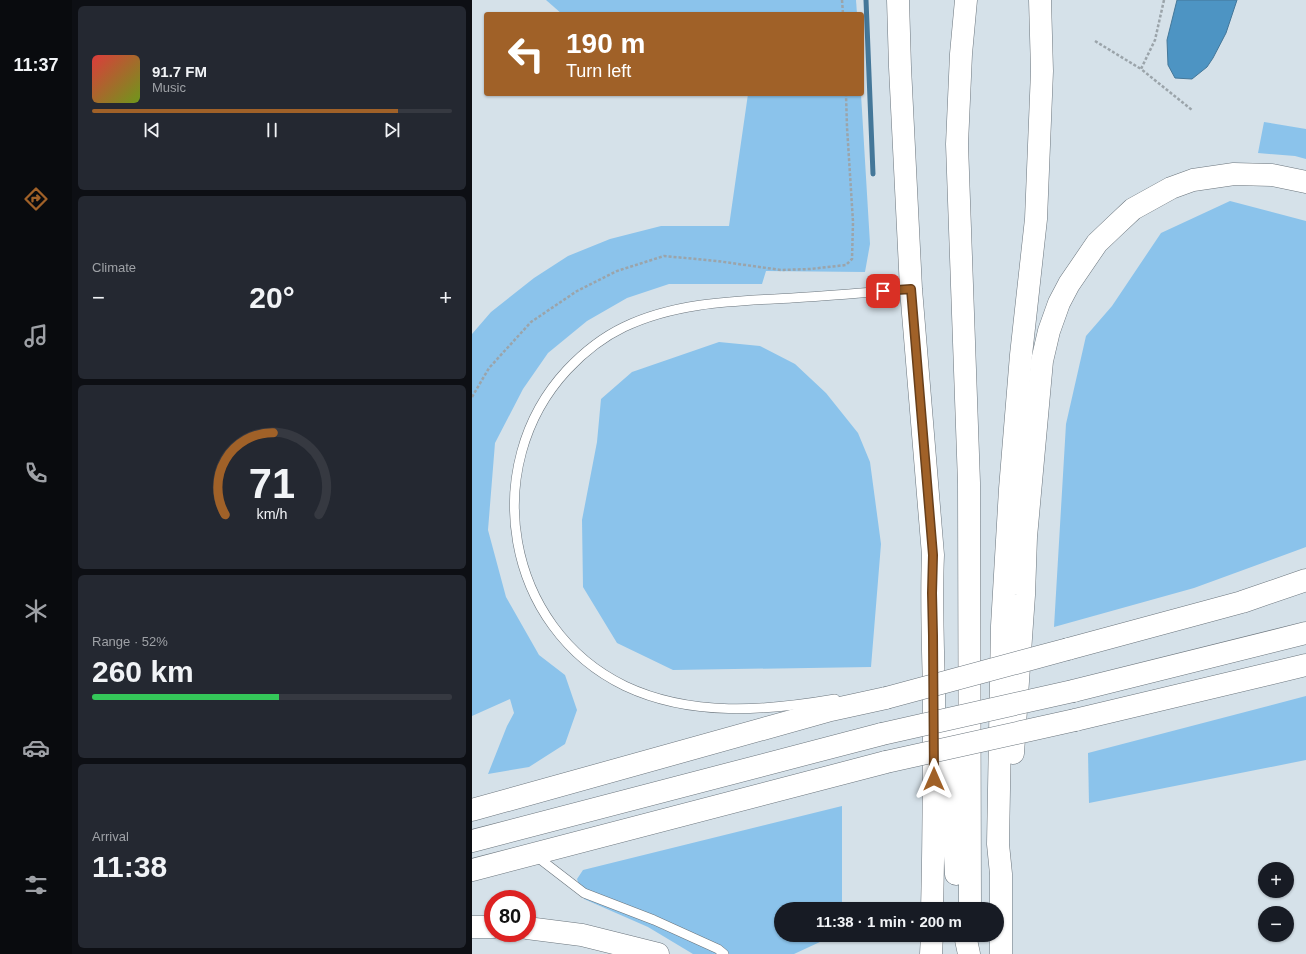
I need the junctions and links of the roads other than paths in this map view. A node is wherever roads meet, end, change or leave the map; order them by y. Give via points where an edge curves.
1 (898, 0) edge
2 (966, 0) edge
3 (1040, 0) edge
4 (1306, 182) edge
5 (911, 289) junction
6 (933, 555) junction
7 (1306, 580) edge
8 (1306, 633) edge
9 (1306, 665) edge
10 (886, 698) junction
11 (472, 810) edge
12 (472, 841) edge
13 (533, 854) junction
14 (472, 870) edge
15 (1001, 874) junction
16 (932, 902) edge
17 (959, 902) edge
18 (970, 902) edge
19 (472, 927) edge
20 (484, 927) edge
21 (536, 929) edge
22 (932, 942) edge
23 (967, 942) edge
24 (970, 942) edge
25 (658, 954) edge
26 (724, 954) edge
27 (931, 954) edge
28 (970, 954) edge
29 (1001, 954) edge

1 - 5 highway
2 - 18 highway via 957,144 969,483
3 - 15 highway via 1042,71 1036,219 1010,489 1002,626 998,844
4 - 15 highway via 1272,175 1234,174 1193,180 1171,188 1133,209 1098,243 1059,303 1042,361 1026,537 1007,845
5 - 6 highway
5 - 10 lane via 727,302 674,310 622,327 594,345 573,364 560,377 539,408 523,446 513,508 522,565 540,605 563,638 579,655 610,678 662,699 700,708 774,708 837,698
6 - 16 highway via 935,795
6 - 17 highway via 941,594
7 - 10 highway, bridge via 1242,602
8 - 12 highway, bridge via 1073,691 882,734
9 - 13 highway, bridge via 886,762
10 - 11 highway via 831,710
13 - 14 highway
13 - 26 lane via 584,893 654,920
15 - 29 highway
19 - 20 highway
21 - 25 highway via 582,935
22 - 27 highway
23 - 28 highway
24 - 28 highway

